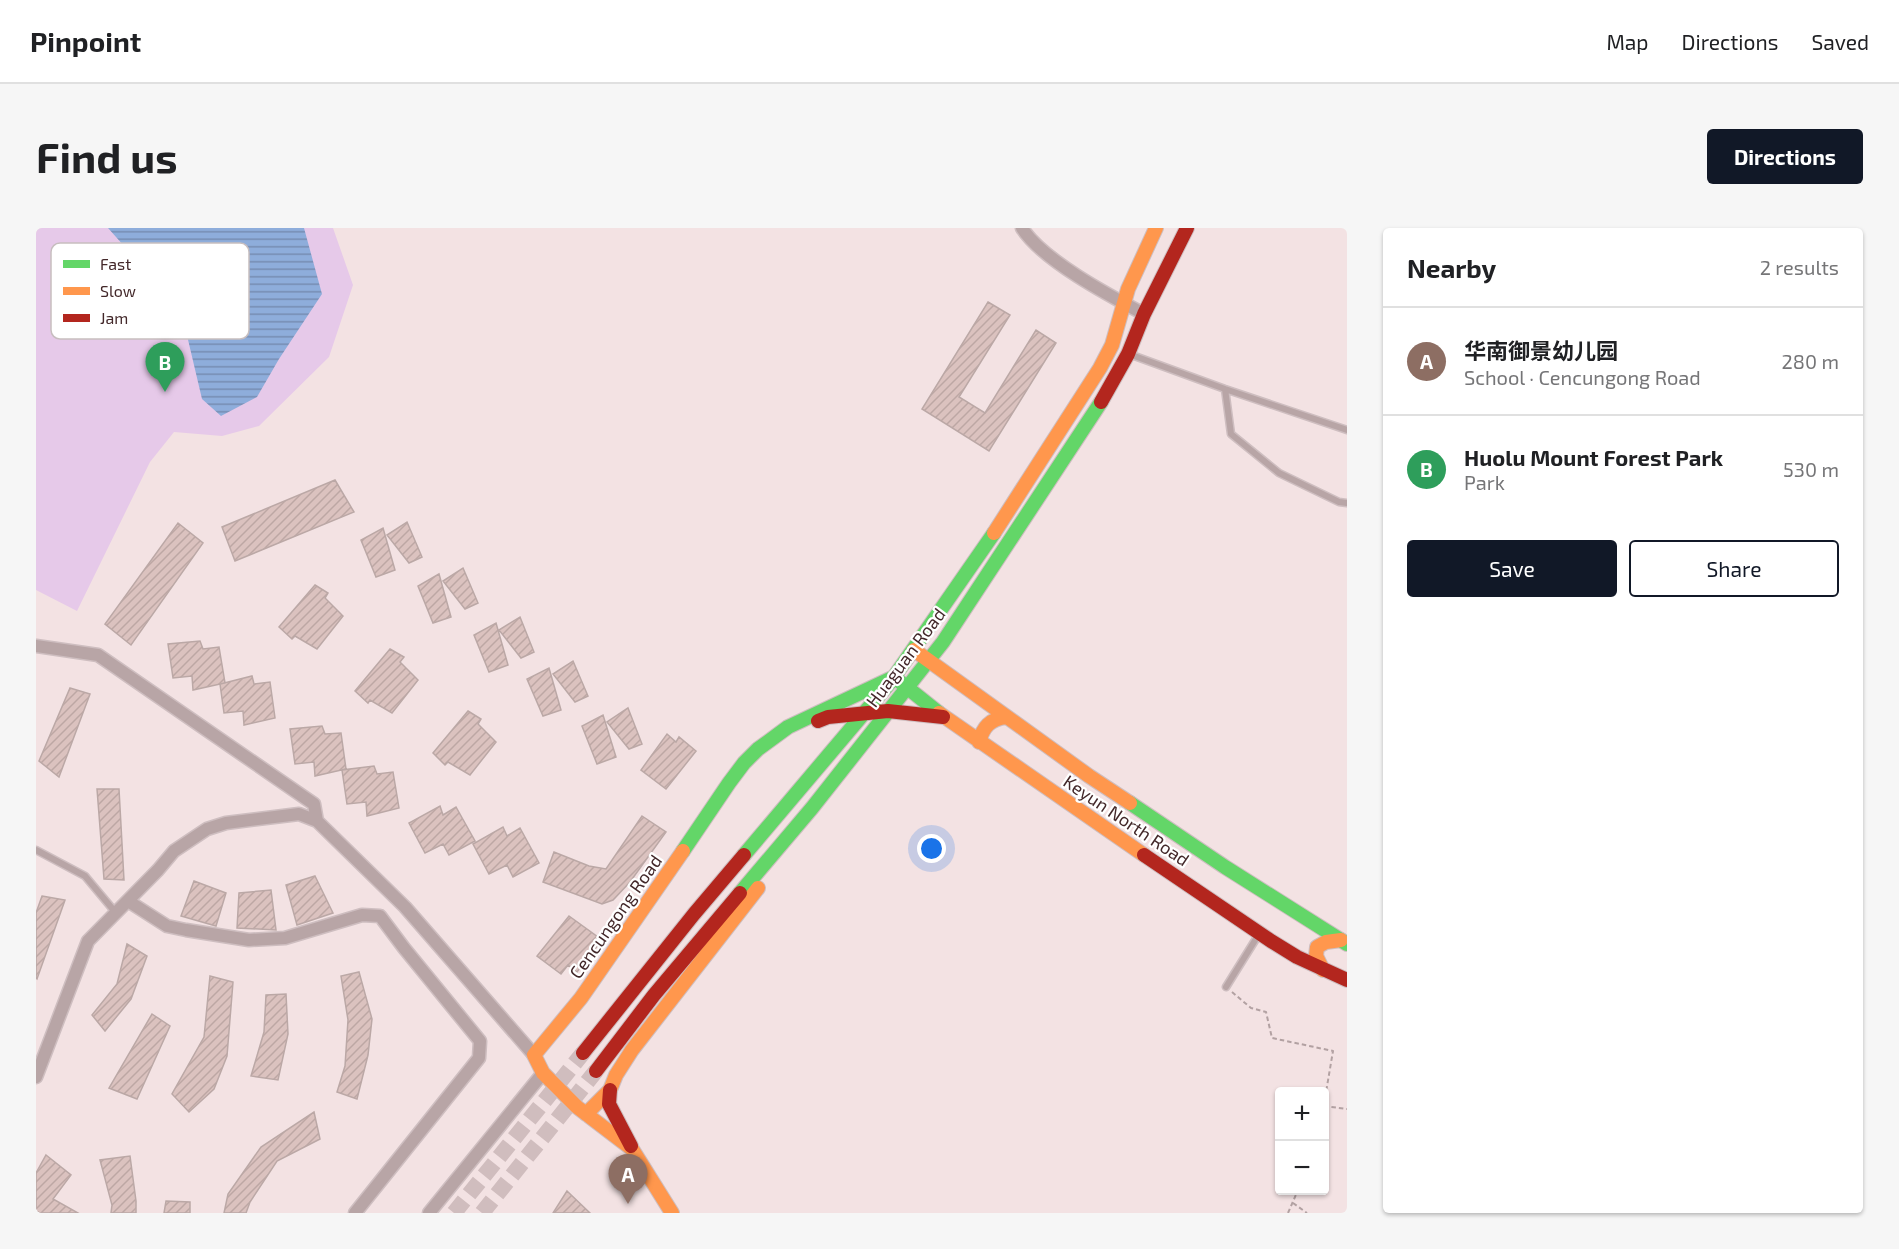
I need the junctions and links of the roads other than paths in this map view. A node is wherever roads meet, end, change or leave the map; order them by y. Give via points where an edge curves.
1 (1022, 228) edge
2 (1156, 228) edge
3 (1187, 228) edge
4 (1124, 303) junction
5 (1144, 314) junction
6 (1128, 354) junction
7 (1225, 389) junction
8 (1347, 430) edge
9 (1347, 503) edge
10 (36, 646) edge
11 (914, 650) junction
12 (928, 662) junction
13 (894, 677) junction
14 (908, 688) junction
15 (888, 711) junction
16 (863, 714) junction
17 (944, 717) junction
18 (1006, 717) junction
19 (979, 742) junction
20 (744, 763) junction
21 (821, 796) junction
22 (317, 821) junction
23 (36, 850) edge
24 (128, 901) junction
25 (117, 913) junction
26 (1259, 933) junction
27 (1344, 942) edge
28 (1323, 970) junction
29 (1347, 980) edge
30 (1226, 987) road end
31 (584, 1053) tunnel mouth
32 (534, 1055) junction
33 (596, 1071) tunnel mouth
34 (543, 1073) junction
35 (36, 1077) edge
36 (610, 1090) junction
37 (586, 1114) junction
38 (632, 1149) junction
39 (355, 1213) edge
40 (429, 1213) edge
41 (672, 1213) edge

1 - 4 street via 1038,248
2 - 4 street, Huaguan Road
3 - 5 street, Huaguan Road
4 - 5 street
4 - 11 street, Huaguan Road via 1112,345 1079,402
5 - 6 street, Huaguan Road
6 - 7 lane
6 - 12 street, Huaguan Road via 1072,447
7 - 8 lane
7 - 9 lane via 1231,434 1279,473
10 - 22 street via 98,655 314,804
11 - 12 street, Keyun North Road
11 - 13 street, Huaguan Road
12 - 14 street, Huaguan Road
12 - 18 street, Keyun North Road
13 - 14 street, Keyun North Road
13 - 16 street, Huaguan Road
13 - 20 street, Cencungong Road via 789,727
14 - 15 street, Huaguan Road
14 - 17 street, Keyun North Road
15 - 16 street
15 - 17 street
15 - 21 street, Huaguan Road
16 - 20 street via 828,717 786,734
16 - 31 street, Huaguan Road via 694,914
17 - 19 street, Keyun North Road
18 - 19 street via 991,720
18 - 27 street, Keyun North Road via 1216,861
19 - 26 street, Keyun North Road
20 - 32 street, Cencungong Road via 581,998
21 - 33 street, Huaguan Road via 654,995
21 - 36 street via 754,894 632,1050
22 - 24 street via 299,814 207,829 174,851
22 - 32 street via 405,907
23 - 25 lane via 85,876
24 - 25 street
24 - 39 street via 167,926 249,940 285,938 362,915 380,916 480,1041 479,1058
25 - 35 street via 88,941
26 - 28 street, Keyun North Road
26 - 30 lane
27 - 28 street via 1323,942 1317,946 1315,959
28 - 29 street, Keyun North Road
32 - 34 street
34 - 37 street
34 - 40 street
36 - 37 street
36 - 38 street via 609,1104
37 - 38 street
38 - 41 street

